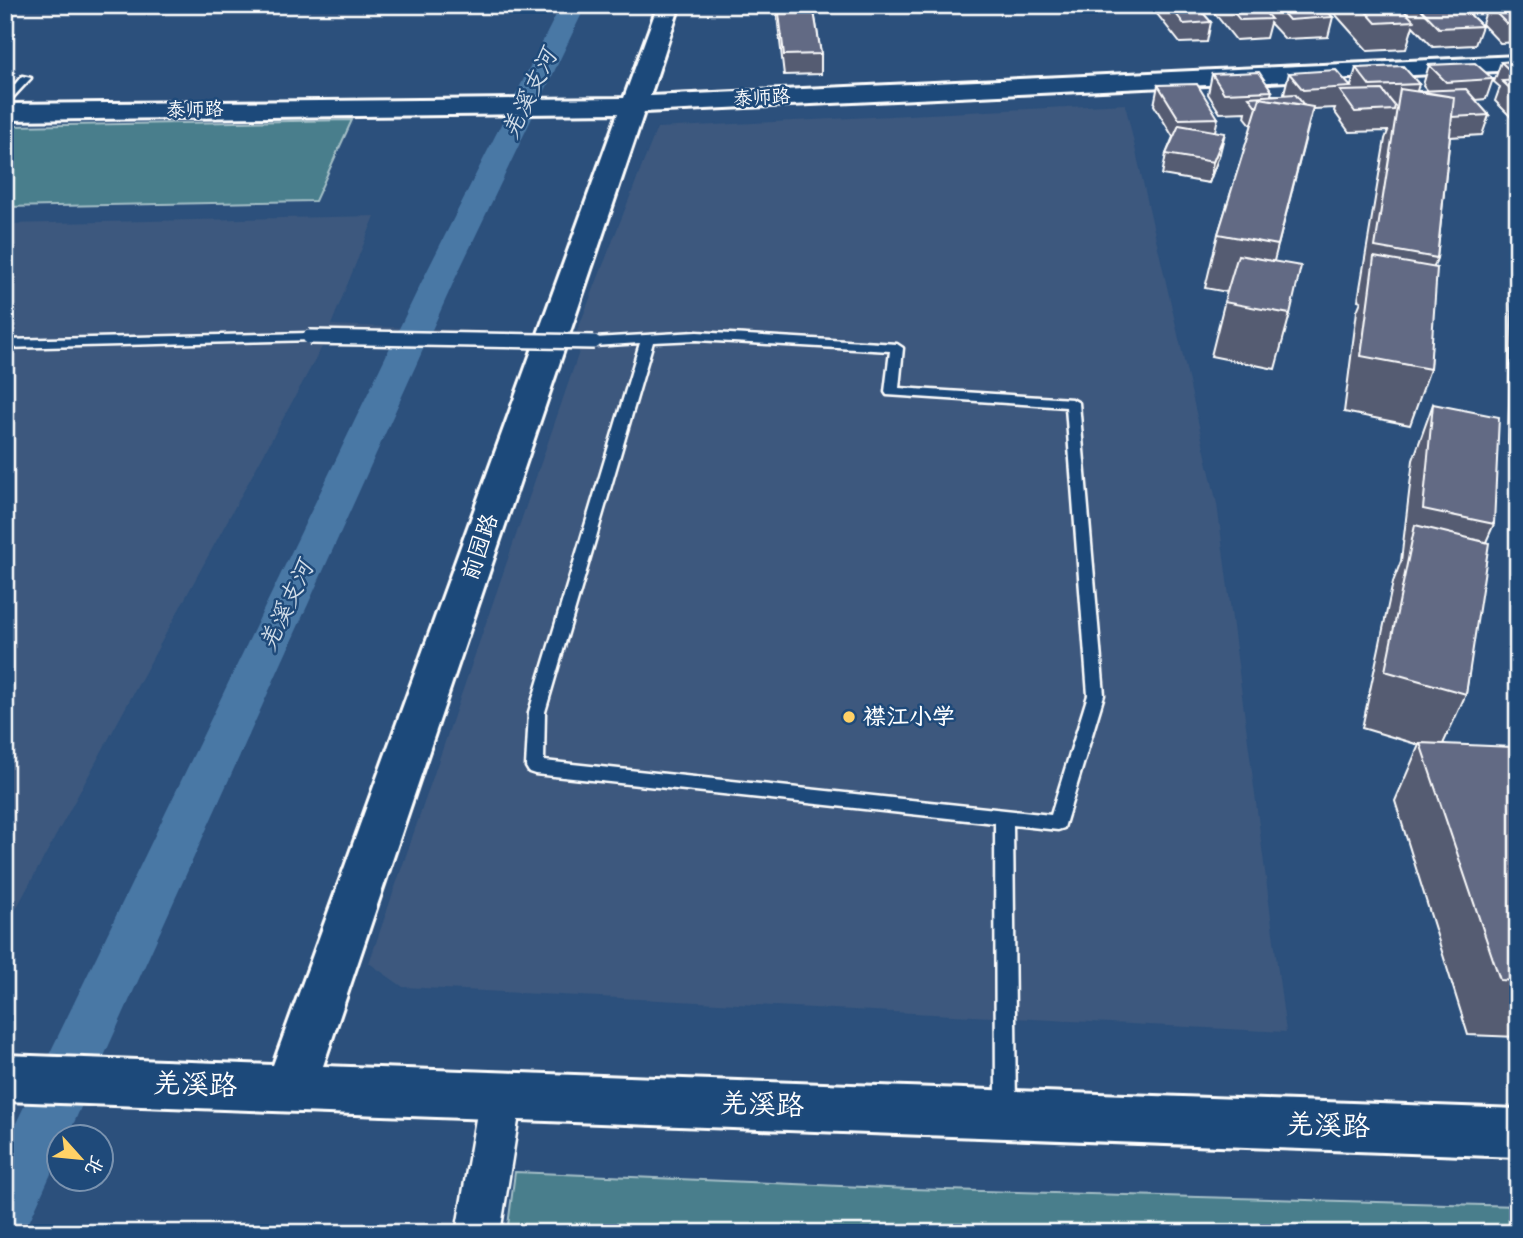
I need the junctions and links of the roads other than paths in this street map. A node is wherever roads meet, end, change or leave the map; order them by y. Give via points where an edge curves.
1 (669, 5) edge
2 (1518, 63) edge
3 (26, 78) dead end
4 (7, 104) edge
5 (621, 105) junction
6 (648, 339) junction
7 (5, 344) edge
8 (1004, 817) junction
9 (5, 1079) edge
10 (290, 1088) junction
11 (501, 1096) junction
12 (1006, 1114) junction
13 (1518, 1133) edge
14 (478, 1233) edge

1 - 5 street, 前园路
2 - 5 street, 泰师路
3 - 4 lane
4 - 5 street, 泰师路
5 - 10 street, 前园路
6 - 7 lane, bridge via 309,337
6 - 8 lane via 537,712 535,767
6 - 8 lane via 697,336 897,348 892,392 1072,403 1096,695 1058,823
8 - 12 lane
9 - 10 street, 羌溪路
10 - 11 street, 羌溪路
11 - 12 street, 羌溪路
11 - 14 street
12 - 13 street, 羌溪路

